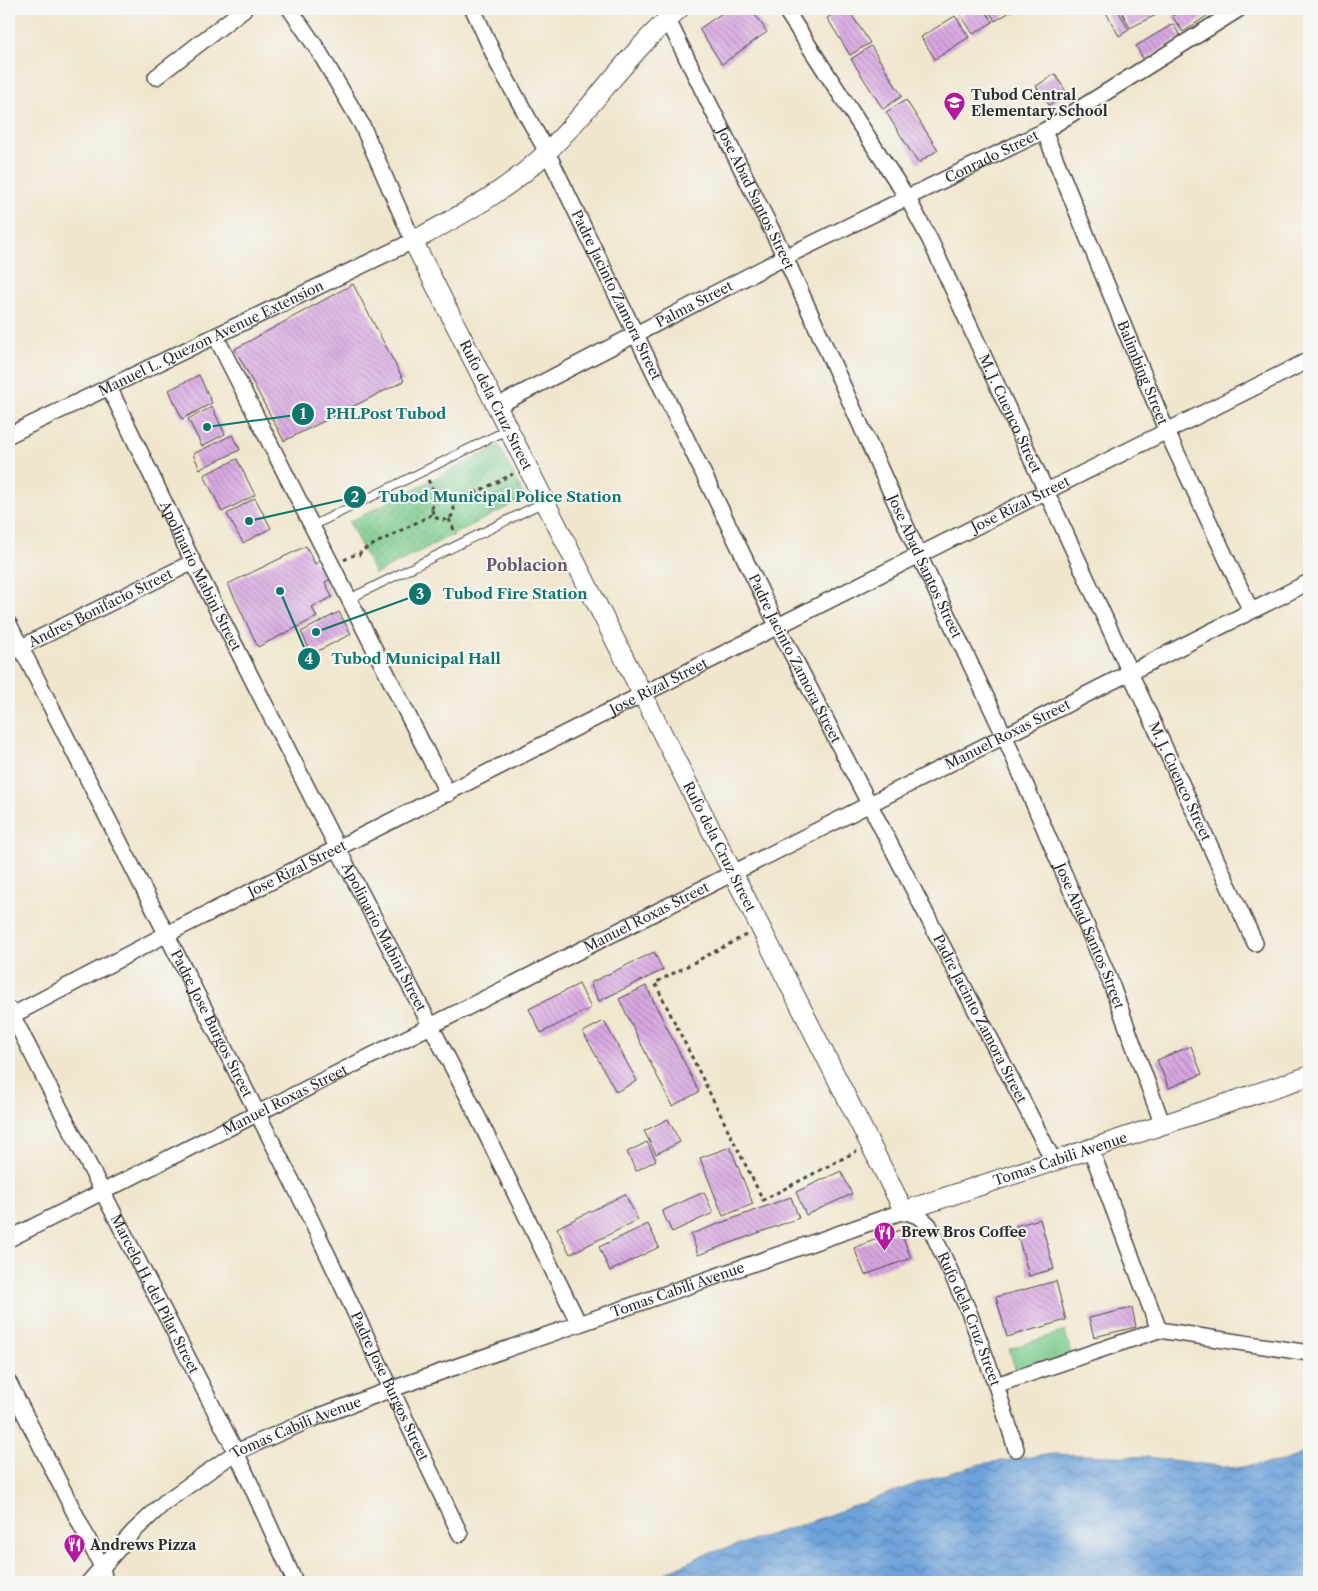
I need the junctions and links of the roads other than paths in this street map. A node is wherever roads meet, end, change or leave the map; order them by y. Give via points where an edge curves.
1 (244, 9) edge
2 (290, 9) edge
3 (473, 9) edge
4 (785, 9) edge
5 (1240, 9) edge
6 (673, 14) edge
7 (156, 76) dead end
8 (1044, 130) junction
9 (547, 152) junction
10 (908, 199) junction
11 (413, 241) junction
12 (785, 257) junction
13 (636, 334) junction
14 (216, 337) junction
15 (1309, 360) edge
16 (109, 387) junction
17 (498, 406) junction
18 (509, 429) junction
19 (1168, 432) junction
20 (9, 435) edge
21 (1045, 492) junction
22 (545, 502) junction
23 (312, 526) junction
24 (919, 555) junction
25 (193, 562) junction
26 (1309, 582) edge
27 (349, 599) junction
28 (1251, 611) junction
29 (9, 624) edge
30 (778, 627) junction
31 (14, 650) edge
32 (1128, 674) junction
33 (642, 697) junction
34 (1004, 735) junction
35 (448, 794) junction
36 (868, 803) junction
37 (338, 849) junction
38 (733, 874) junction
39 (166, 936) junction
40 (1254, 943) dead end
41 (10, 1014) edge
42 (432, 1026) junction
43 (1309, 1076) edge
44 (256, 1114) junction
45 (1162, 1123) junction
46 (1090, 1148) junction
47 (1053, 1160) junction
48 (102, 1191) junction
49 (904, 1212) junction
50 (9, 1239) edge
51 (579, 1324) junction
52 (1159, 1330) junction
53 (1309, 1353) edge
54 (9, 1383) edge
55 (996, 1386) junction
56 (392, 1389) junction
57 (1016, 1449) dead end
58 (236, 1452) junction
59 (460, 1534) dead end
60 (102, 1567) junction
61 (89, 1582) edge
62 (105, 1582) edge
63 (295, 1582) edge

1 - 7 street
2 - 11 street via 362,125
3 - 9 street, Padre Jacinto Zamora Street via 498,64
4 - 10 street, M. J. Cuenco Street
5 - 8 street, Conrado Street
6 - 9 street
6 - 12 street, Jose Abad Santos Street
8 - 10 street, Conrado Street
8 - 19 street, Balimbing Street
9 - 11 street via 498,193
9 - 13 street, Padre Jacinto Zamora Street
10 - 12 street, Conrado Street
10 - 21 street, M. J. Cuenco Street via 963,308
11 - 14 street, Manuel L. Quezon Avenue Extension
11 - 17 street, Rufo dela Cruz Street
12 - 13 street, Palma Street
12 - 24 street, Jose Abad Santos Street
13 - 17 street, Palma Street
13 - 30 street, Padre Jacinto Zamora Street
14 - 16 street, Manuel L. Quezon Avenue Extension
14 - 23 street
15 - 19 street, Jose Rizal Street
16 - 20 street, Manuel L. Quezon Avenue Extension
16 - 25 street, Apolinario Mabini Street
17 - 18 street, Rufo dela Cruz Street
18 - 22 street, Rufo dela Cruz Street
18 - 23 lane
19 - 21 street, Jose Rizal Street
19 - 28 street, Balimbing Street
21 - 24 street, Jose Rizal Street
21 - 32 street, M. J. Cuenco Street
22 - 27 lane
22 - 33 street, Rufo dela Cruz Street
23 - 27 street
24 - 30 street, Jose Rizal Street
24 - 34 street, Jose Abad Santos Street
25 - 31 street, Andres Bonifacio Street
25 - 37 street, Apolinario Mabini Street
26 - 28 street, Manuel Roxas Street
27 - 35 street
28 - 32 street, Manuel Roxas Street
29 - 31 street, Padre Jose Burgos Street
30 - 33 street, Jose Rizal Street
30 - 36 street, Padre Jacinto Zamora Street
31 - 39 street, Padre Jose Burgos Street
32 - 34 street, Manuel Roxas Street
32 - 40 street, M. J. Cuenco Street
33 - 35 street, Jose Rizal Street
33 - 38 street, Rufo dela Cruz Street
34 - 36 street, Manuel Roxas Street
34 - 45 street, Jose Abad Santos Street via 1112,986
35 - 37 street, Jose Rizal Street
36 - 38 street, Manuel Roxas Street
36 - 47 street, Padre Jacinto Zamora Street
37 - 39 street, Jose Rizal Street
37 - 42 street, Apolinario Mabini Street
38 - 42 street, Manuel Roxas Street
38 - 49 street, Rufo dela Cruz Street
39 - 41 street, Jose Rizal Street
39 - 44 street, Padre Jose Burgos Street
41 - 48 street, Marcelo H. del Pilar Street
42 - 44 street, Manuel Roxas Street
42 - 51 street, Apolinario Mabini Street
43 - 45 street, Tomas Cabili Avenue
44 - 48 street, Manuel Roxas Street
44 - 56 street, Padre Jose Burgos Street via 303,1203
45 - 46 street, Tomas Cabili Avenue
46 - 47 street, Tomas Cabili Avenue
46 - 52 street
47 - 49 street, Tomas Cabili Avenue
48 - 50 street, Manuel Roxas Street
48 - 58 street, Marcelo H. del Pilar Street
49 - 51 street, Tomas Cabili Avenue
49 - 55 street, Rufo dela Cruz Street via 920,1217 929,1225 969,1312
51 - 56 street, Tomas Cabili Avenue
52 - 53 street
52 - 55 street
54 - 60 street
55 - 57 street, Rufo dela Cruz Street
56 - 58 street, Tomas Cabili Avenue via 312,1418
56 - 59 street, Padre Jose Burgos Street
58 - 60 street, Tomas Cabili Avenue via 165,1502
58 - 63 street, Marcelo H. del Pilar Street
60 - 61 street, Tomas Cabili Avenue
60 - 62 street

